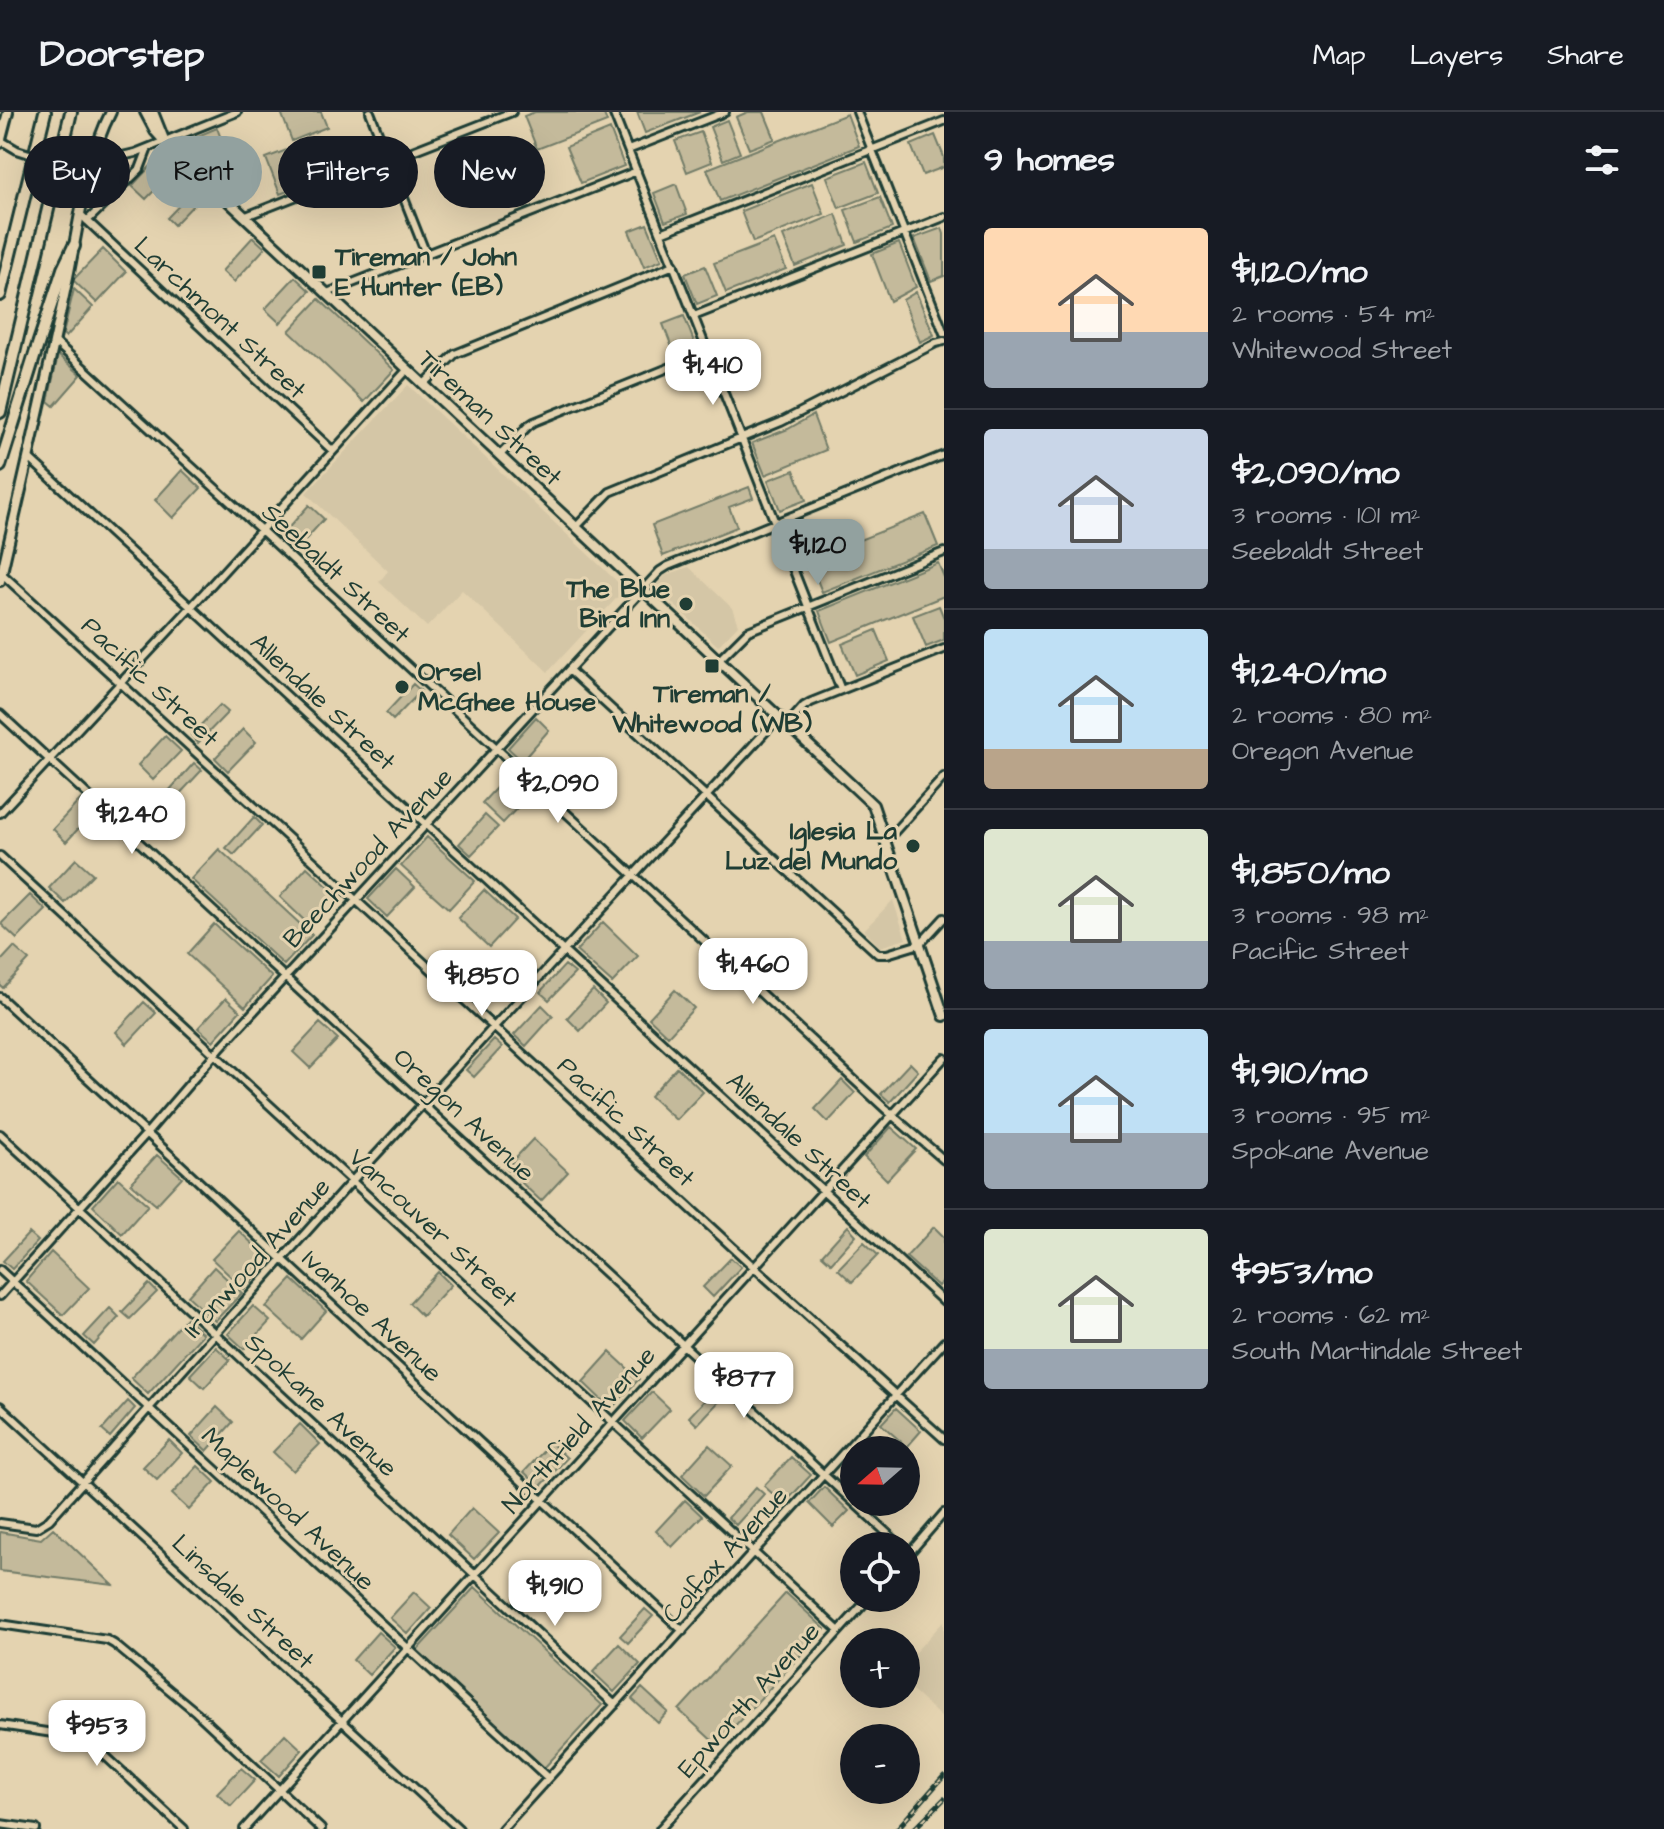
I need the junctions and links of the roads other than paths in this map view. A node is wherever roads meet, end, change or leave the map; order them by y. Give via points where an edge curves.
1 (8, 112) edge
2 (45, 112) edge
3 (71, 112) edge
4 (111, 112) edge
5 (145, 112) edge
6 (153, 112) edge
7 (237, 112) edge
8 (370, 112) edge
9 (512, 112) edge
10 (613, 112) edge
11 (725, 112) edge
12 (857, 112) edge
13 (944, 121) edge
14 (101, 136) edge
15 (160, 136) edge
16 (162, 136) edge
17 (177, 136) edge
18 (380, 136) edge
19 (0, 141) edge
20 (418, 149) edge
21 (628, 150) junction
22 (872, 150) junction
23 (24, 152) edge
24 (146, 152) edge
25 (637, 171) junction
26 (130, 178) edge
27 (278, 203) edge
28 (85, 208) edge
29 (96, 208) edge
30 (237, 208) edge
31 (408, 208) edge
32 (246, 216) junction
33 (944, 217) edge
34 (84, 218) junction
35 (661, 233) junction
36 (905, 233) junction
37 (74, 246) junction
38 (426, 254) junction
39 (674, 265) junction
40 (327, 293) junction
41 (0, 295) edge
42 (694, 316) junction
43 (944, 333) edge
44 (54, 341) junction
45 (944, 341) edge
46 (708, 352) junction
47 (408, 369) junction
48 (424, 384) junction
49 (0, 412) edge
50 (741, 438) junction
51 (333, 451) junction
52 (500, 455) junction
53 (944, 455) edge
54 (28, 457) junction
55 (0, 466) edge
56 (775, 523) junction
57 (576, 527) junction
58 (261, 530) junction
59 (944, 552) edge
60 (1, 575) edge
61 (642, 589) junction
62 (191, 607) junction
63 (809, 607) junction
64 (944, 649) edge
65 (718, 661) junction
66 (569, 670) junction
67 (121, 681) junction
68 (841, 690) junction
69 (0, 714) edge
70 (779, 717) junction
71 (787, 725) junction
72 (497, 748) junction
73 (49, 759) junction
74 (944, 777) edge
75 (706, 797) junction
76 (0, 813) edge
77 (427, 825) junction
78 (885, 842) junction
79 (0, 856) edge
80 (634, 876) junction
81 (356, 900) junction
82 (944, 918) edge
83 (920, 944) junction
84 (565, 952) junction
85 (285, 977) junction
86 (0, 997) edge
87 (944, 1016) edge
88 (494, 1027) junction
89 (214, 1054) junction
90 (944, 1058) edge
91 (423, 1104) junction
92 (892, 1115) junction
93 (147, 1133) junction
94 (0, 1134) edge
95 (944, 1160) edge
96 (352, 1181) junction
97 (823, 1191) junction
98 (80, 1208) junction
99 (283, 1260) junction
100 (754, 1267) junction
101 (0, 1270) edge
102 (13, 1282) junction
103 (0, 1296) edge
104 (944, 1302) edge
105 (216, 1334) junction
106 (944, 1342) edge
107 (684, 1344) junction
108 (896, 1395) junction
109 (0, 1406) edge
110 (149, 1408) junction
111 (613, 1422) junction
112 (944, 1439) edge
113 (824, 1474) junction
114 (82, 1482) junction
115 (542, 1500) junction
116 (944, 1513) edge
117 (0, 1523) edge
118 (886, 1532) edge
119 (920, 1539) edge
120 (754, 1552) junction
121 (475, 1574) junction
122 (856, 1612) edge
123 (0, 1624) edge
124 (683, 1631) junction
125 (839, 1631) junction
126 (408, 1648) junction
127 (615, 1705) junction
128 (342, 1720) junction
129 (0, 1725) edge
130 (548, 1778) junction
131 (279, 1790) junction
132 (0, 1824) edge
133 (36, 1829) edge
134 (184, 1829) edge
135 (244, 1829) edge
136 (321, 1829) edge
137 (459, 1829) edge
138 (502, 1829) edge
139 (660, 1829) edge

1 - 19 street
2 - 41 highway
3 - 49 highway
4 - 14 street
5 - 15 street, Tireman Street
6 - 16 street, Tireman Street
7 - 17 street
8 - 18 street
9 - 20 street
10 - 21 street
11 - 21 street
12 - 22 street
13 - 22 street
19 - 23 street, bridge
21 - 25 street
22 - 35 street
22 - 36 street
24 - 26 street
25 - 35 street
25 - 38 street
27 - 32 street
28 - 34 street
29 - 34 street
30 - 32 street, Tireman Street
31 - 38 street
32 - 40 street, Tireman Street
33 - 36 street
34 - 37 street
34 - 51 street, Larchmont Street
35 - 39 street
36 - 42 street
36 - 43 street
37 - 44 street
37 - 55 highway
38 - 40 street
39 - 42 street
39 - 48 street via 455,354
40 - 47 street, Tireman Street
42 - 46 street
44 - 54 street
44 - 58 street, Seebaldt Street
45 - 50 street
46 - 50 street
46 - 52 street via 534,422
47 - 48 street, Tireman Street
47 - 51 street
48 - 52 street, Tireman Street
50 - 56 street
50 - 57 street via 610,492
51 - 58 street
52 - 57 street, Tireman Street
53 - 56 street, Beechwood Avenue
54 - 60 street
54 - 62 street, Allendale Street
56 - 61 street, Beechwood Avenue via 668,566
56 - 63 street
57 - 61 street, Tireman Street
58 - 62 street
58 - 72 street, Seebaldt Street
59 - 63 street
60 - 67 street, Pacific Street
61 - 65 street, Tireman Street
61 - 66 street, Beechwood Avenue
62 - 67 street
62 - 77 street, Allendale Street
63 - 65 street via 745,633
63 - 68 street
64 - 68 street
65 - 70 street, Tireman Street
66 - 72 street, Beechwood Avenue
66 - 75 street
67 - 73 street
67 - 81 street, Pacific Street
68 - 71 street via 807,704
69 - 73 street, Oregon Avenue
70 - 71 street, Tireman Street
70 - 75 street, Ironwood Avenue
71 - 78 street, Tireman Street via 873,805
72 - 77 street, Beechwood Avenue
72 - 80 street, Seebaldt Street
73 - 76 street
73 - 85 street, Oregon Avenue
74 - 78 street
75 - 80 street, Ironwood Avenue
75 - 83 street via 871,950 883,955
77 - 81 street, Beechwood Avenue
77 - 84 street, Allendale Street
78 - 83 street, Tireman Street
79 - 89 street, Vancouver Street
80 - 84 street, Ironwood Avenue
80 - 92 street, Seebaldt Street
81 - 85 street, Beechwood Avenue
81 - 88 street, Pacific Street
82 - 83 street
83 - 87 street, Tireman Street
84 - 88 street, Ironwood Avenue
84 - 97 street, Allendale Street
85 - 89 street, Beechwood Avenue
85 - 91 street, Oregon Avenue
86 - 93 street, Ivanhoe Avenue
88 - 91 street, Ironwood Avenue
88 - 100 street, Pacific Street
89 - 93 street, Beechwood Avenue
89 - 96 street, Vancouver Street
90 - 92 street, Northfield Avenue
91 - 96 street, Ironwood Avenue
91 - 107 street, Oregon Avenue
92 - 95 street, Seebaldt Street
92 - 97 street, Northfield Avenue
93 - 98 street, Beechwood Avenue
93 - 99 street, Ivanhoe Avenue
94 - 98 street, Spokane Avenue
96 - 99 street, Ironwood Avenue
96 - 111 street, Vancouver Street
97 - 100 street, Northfield Avenue
97 - 104 street, Allendale Street
98 - 102 street, Beechwood Avenue
98 - 105 street, Spokane Avenue
99 - 105 street, Ironwood Avenue
99 - 115 street, Ivanhoe Avenue
100 - 107 street, Northfield Avenue
100 - 108 street, Pacific Street
101 - 102 street, Maplewood Avenue
102 - 103 street, Beechwood Avenue
102 - 110 street, Maplewood Avenue
105 - 110 street, Ironwood Avenue
105 - 121 street, Spokane Avenue
106 - 108 street, Colfax Avenue
107 - 111 street, Northfield Avenue
107 - 113 street, Oregon Avenue
108 - 112 street, Pacific Street
108 - 113 street, Colfax Avenue
109 - 114 street, Linsdale Street
110 - 114 street, Ironwood Avenue
110 - 126 street, Maplewood Avenue
111 - 115 street, Northfield Avenue
111 - 120 street, Vancouver Street
113 - 118 street, Oregon Avenue
113 - 120 street, Colfax Avenue
114 - 117 street, Ironwood Avenue via 41,1526
114 - 128 street, Linsdale Street
115 - 121 street, Northfield Avenue
115 - 124 street, Ivanhoe Avenue
116 - 119 street
120 - 124 street, Colfax Avenue
120 - 125 street, Vancouver Street
121 - 126 street, Northfield Avenue
121 - 127 street, Spokane Avenue
122 - 125 street, Epworth Avenue
123 - 131 street via 111,1642
124 - 127 street, Colfax Avenue
125 - 139 street, Epworth Avenue
126 - 128 street, Northfield Avenue
126 - 130 street, Maplewood Avenue
127 - 130 street, Colfax Avenue
128 - 131 street, Northfield Avenue
128 - 137 street, Linsdale Street
129 - 134 street via 86,1738
130 - 138 street, Colfax Avenue
131 - 135 street, Northfield Avenue
131 - 136 street
132 - 133 street

